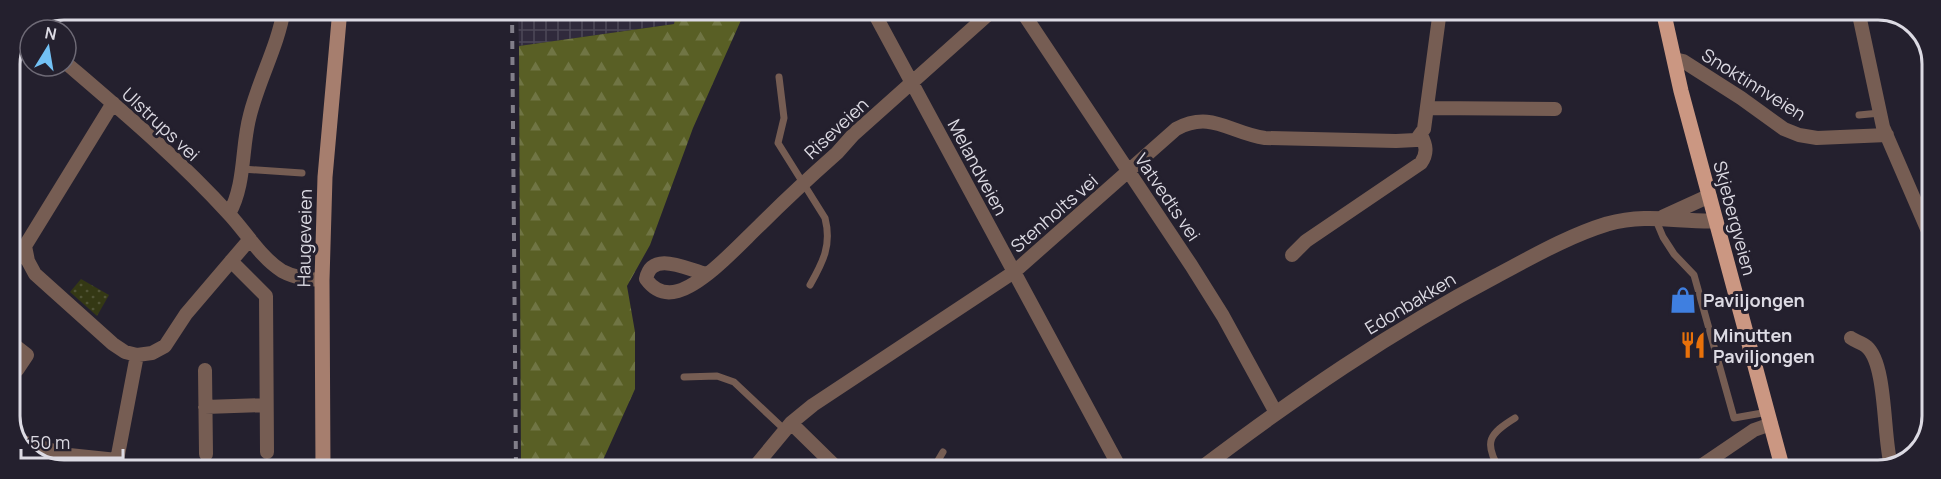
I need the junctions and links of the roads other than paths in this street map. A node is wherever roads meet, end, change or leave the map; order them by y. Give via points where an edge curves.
1 (281, 19) edge
2 (339, 19) edge
3 (877, 19) edge
4 (983, 19) edge
5 (1027, 19) edge
6 (1439, 19) edge
7 (1665, 19) edge
8 (1860, 19) edge
9 (1674, 59) junction
10 (78, 73) edge
11 (779, 77) dead end
12 (912, 83) junction
13 (113, 103) junction
14 (1427, 108) junction
15 (1555, 109) dead end
16 (1880, 113) junction
17 (1859, 115) dead end
18 (1421, 135) junction
19 (1887, 135) junction
20 (242, 169) junction
21 (1129, 171) junction
22 (302, 173) dead end
23 (803, 183) junction
24 (1709, 196) junction
25 (229, 214) junction
26 (1921, 216) edge
27 (1659, 217) junction
28 (1716, 221) junction
29 (250, 239) junction
30 (25, 246) junction
31 (20, 254) edge
32 (1292, 255) dead end
33 (231, 261) junction
34 (1014, 272) junction
35 (706, 273) dead end
36 (322, 280) junction
37 (810, 285) dead end
38 (1851, 338) dead end
39 (20, 349) edge
40 (137, 355) junction
41 (20, 366) edge
42 (205, 370) dead end
43 (684, 377) dead end
44 (266, 405) junction
45 (205, 407) junction
46 (1275, 411) junction
47 (1515, 418) dead end
48 (1769, 418) junction
49 (788, 427) junction
50 (29, 444) edge
51 (267, 452) dead end
52 (942, 452) dead end
53 (206, 454) dead end
54 (1890, 458) edge
55 (117, 460) edge
56 (117, 460) edge
57 (323, 460) edge
58 (760, 460) edge
59 (827, 460) edge
60 (938, 460) edge
61 (1115, 460) edge
62 (1212, 460) edge
63 (1494, 460) edge
64 (1710, 460) edge
65 (1780, 460) edge

1 - 20 street via 249,116
2 - 36 main road, Haugeveien via 325,177
3 - 12 street, Melandveien
4 - 12 street, Riseveien
5 - 21 street, Vatvedts vei
6 - 14 street
7 - 9 main road, Skjebergveien
8 - 16 street
9 - 19 street, Snoktinnveien via 1799,135
9 - 24 main road, Skjebergveien
10 - 13 street, Ulstrups vei
11 - 23 lane via 784,118 778,143
12 - 23 street, Riseveien
12 - 34 street, Melandveien
13 - 25 street, Ulstrups vei
13 - 30 street
14 - 15 street
14 - 18 street
16 - 17 lane
16 - 19 street
18 - 21 street, Stenholts vei via 1416,140 1396,141 1265,138 1194,121 1176,129
18 - 32 street via 1425,157 1421,163 1306,240
19 - 26 street
20 - 22 lane
20 - 25 street via 238,194
21 - 34 street, Stenholts vei
21 - 46 street, Vatvedts vei via 1223,316
23 - 35 street, Riseveien
23 - 37 lane via 828,229 824,259
24 - 27 street, Edonbakken
24 - 28 main road, Skjebergveien
25 - 29 street, Ulstrups vei
27 - 28 street, Edonbakken
27 - 46 street, Edonbakken via 1608,224 1551,247 1432,310
27 - 48 lane via 1663,237 1694,275 1734,418
28 - 48 main road, Skjebergveien
29 - 33 street
29 - 36 street, Ulstrups vei via 281,271 298,278
30 - 31 street
30 - 40 street via 35,274 113,344
33 - 40 street via 186,314 165,346
33 - 44 street via 266,296
34 - 49 street, Stenholts vei via 813,405
34 - 61 street, Melandveien
36 - 57 main road, Haugeveien
38 - 54 street via 1868,347 1877,365
39 - 41 street via 27,355
40 - 56 street
42 - 45 street
43 - 49 lane via 717,376 734,382
44 - 45 street
44 - 51 street
45 - 53 street
46 - 62 street, Edonbakken
47 - 63 lane via 1499,428 1491,440
48 - 64 street
48 - 65 main road, Skjebergveien
49 - 58 street, Stenholts vei
49 - 59 street
50 - 55 street via 69,455
52 - 60 lane

